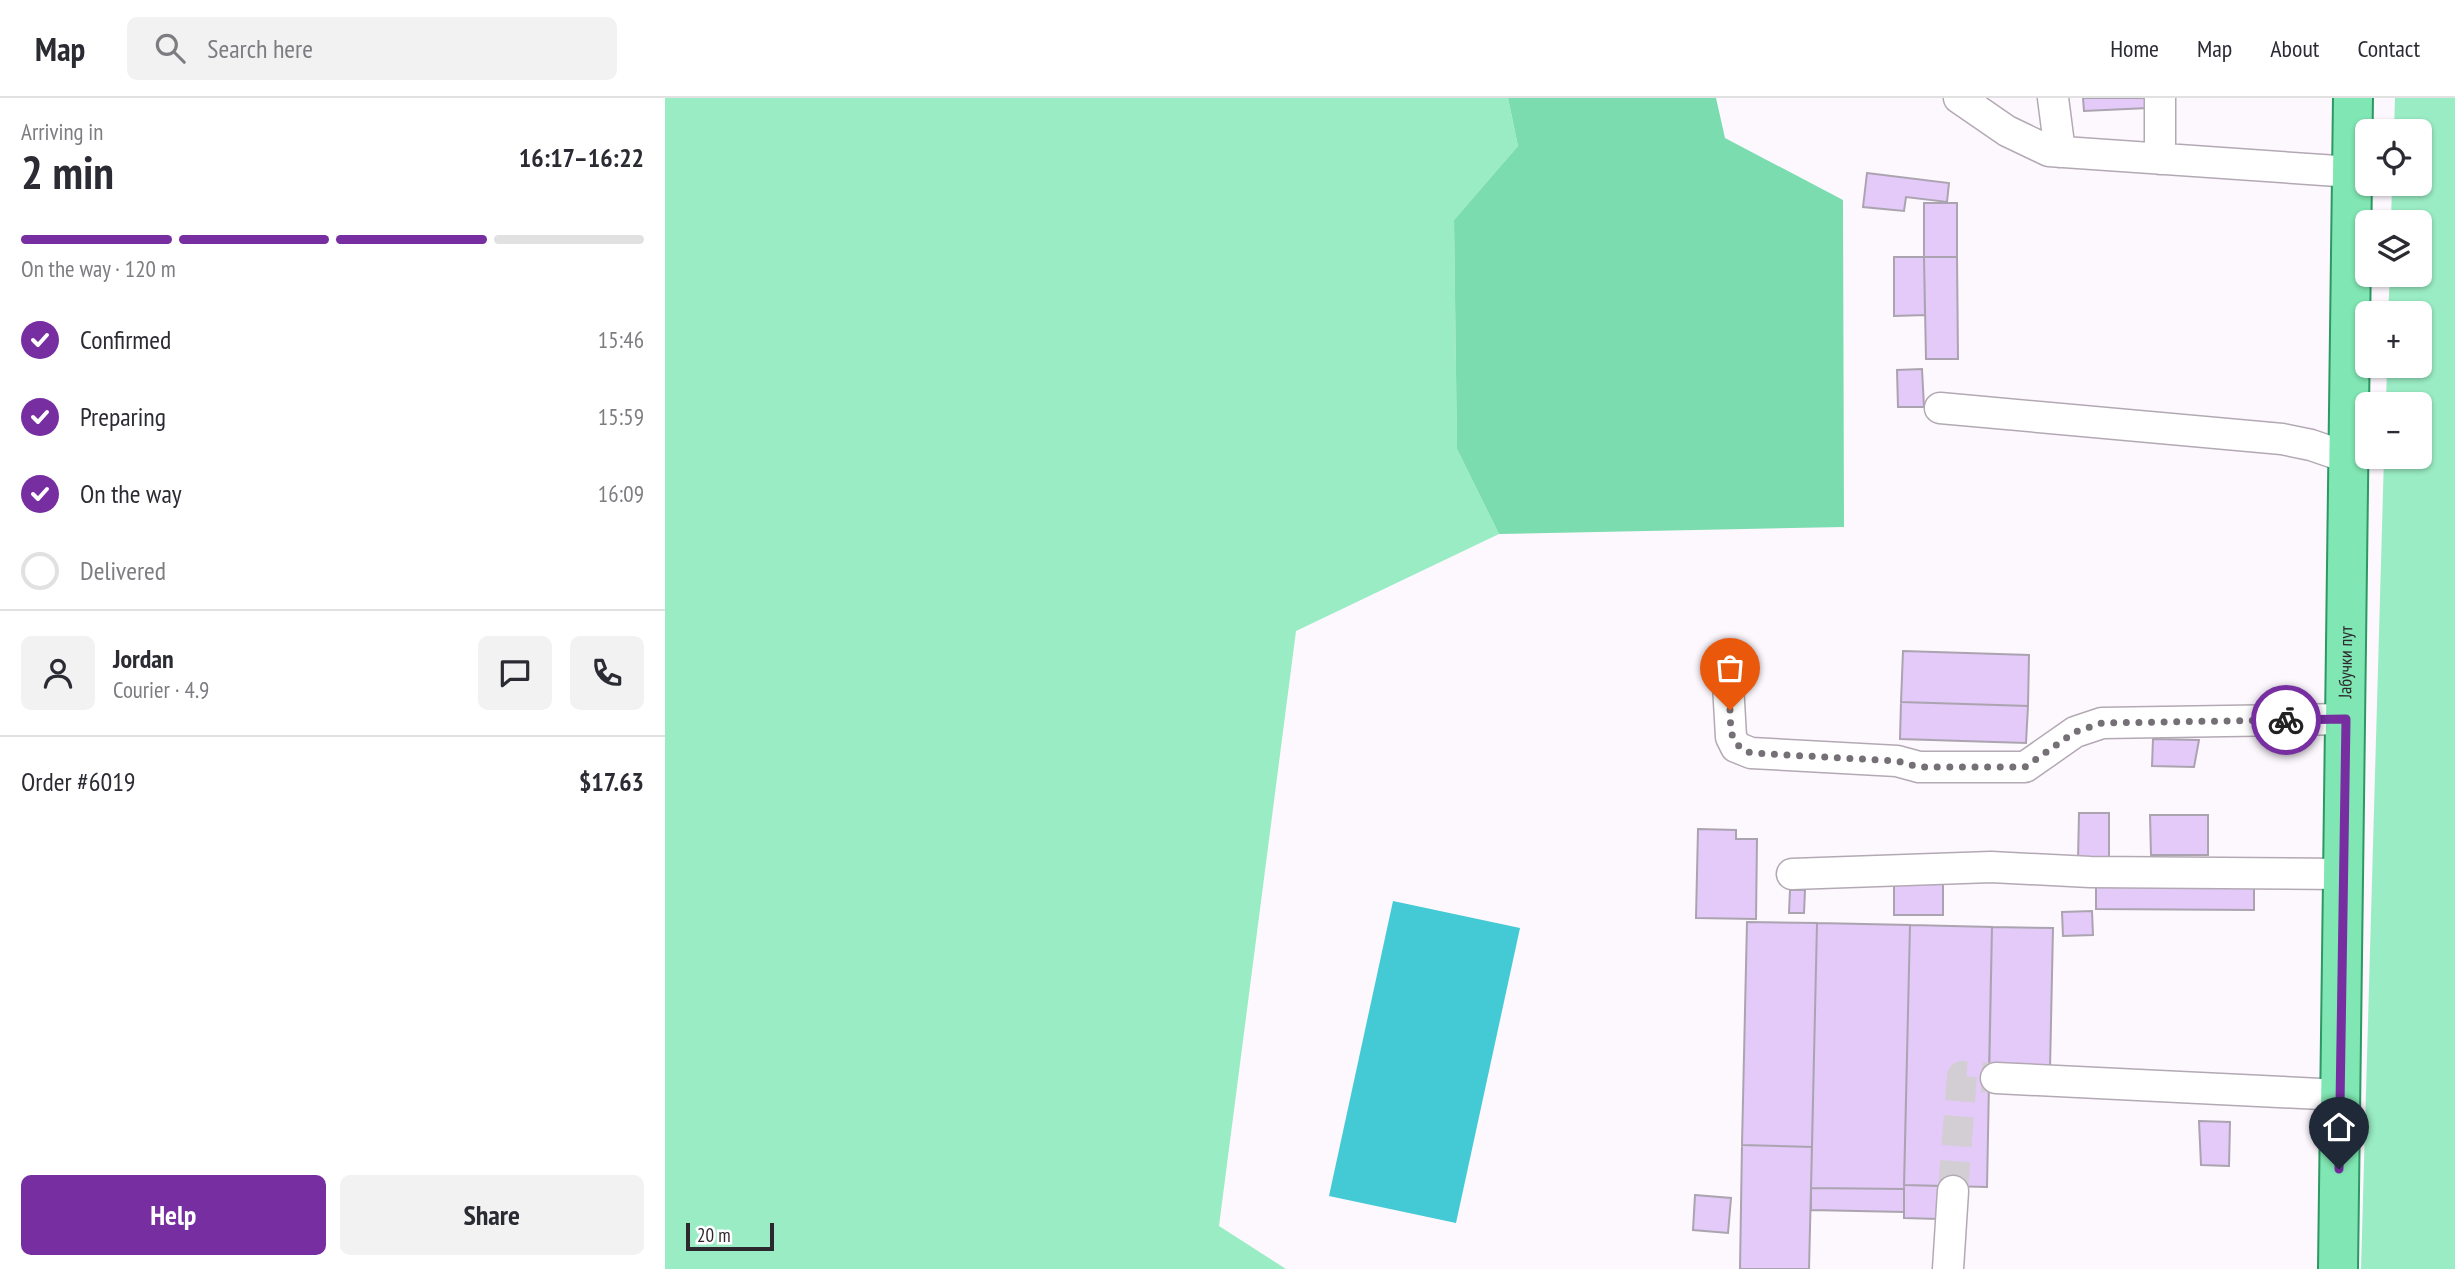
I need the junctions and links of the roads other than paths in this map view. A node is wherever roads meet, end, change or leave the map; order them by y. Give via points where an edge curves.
1 (1959, 98) edge
2 (2053, 98) edge
3 (2160, 98) edge
4 (2353, 98) edge
5 (2060, 152) junction
6 (2160, 159) junction
7 (2352, 172) junction
8 (1940, 408) dead end
9 (2349, 458) junction
10 (1728, 684) dead end
11 (2346, 719) junction
12 (1791, 874) dead end
13 (2343, 874) junction
14 (1996, 1078) tunnel mouth
15 (2341, 1095) junction
16 (1953, 1191) tunnel mouth
17 (1948, 1269) edge
18 (2338, 1269) edge

1 - 5 lane via 2007,131
2 - 5 lane
3 - 6 lane
4 - 7 main road, Јабучки пут
5 - 6 lane
6 - 7 lane
7 - 9 main road, Јабучки пут
8 - 9 lane via 2282,439
9 - 11 main road, Јабучки пут
10 - 11 lane via 1731,737 1736,747 1751,753 1897,761 1919,767 2025,767 2075,732 2102,723
11 - 13 main road, Јабучки пут
12 - 13 lane via 1991,867
13 - 15 main road, Јабучки пут
14 - 15 lane
15 - 18 main road, Јабучки пут
16 - 17 lane

